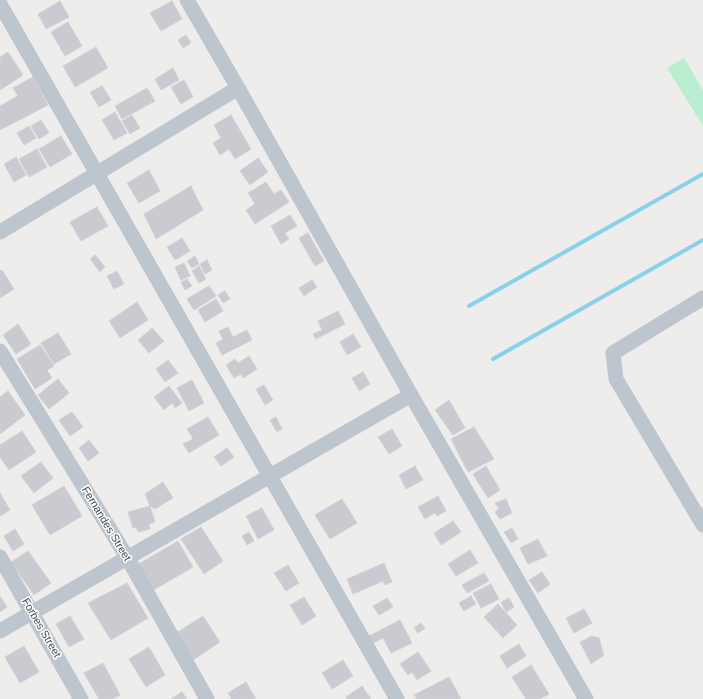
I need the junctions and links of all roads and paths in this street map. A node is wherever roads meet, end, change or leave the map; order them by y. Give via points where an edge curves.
1 (186, 0) edge
2 (0, 4) edge
3 (238, 88) junction
4 (98, 174) junction
5 (0, 232) edge
6 (703, 298) edge
7 (0, 351) edge
8 (411, 395) junction
9 (269, 476) junction
10 (703, 525) edge
11 (0, 558) edge
12 (127, 558) junction
13 (33, 612) junction
14 (0, 631) edge
15 (81, 699) edge
16 (207, 699) edge
17 (397, 699) edge
18 (586, 699) edge

1 - 3 street
2 - 4 street
3 - 4 street
3 - 8 street
4 - 5 street
4 - 9 street
6 - 10 street via 613,353 616,379
7 - 12 street, Fernandes Street
8 - 9 street
8 - 18 street
9 - 12 street
9 - 17 street
11 - 13 street, Forbes Street
12 - 13 street
12 - 16 street, Fernandes Street
13 - 14 street
13 - 15 street, Forbes Street

